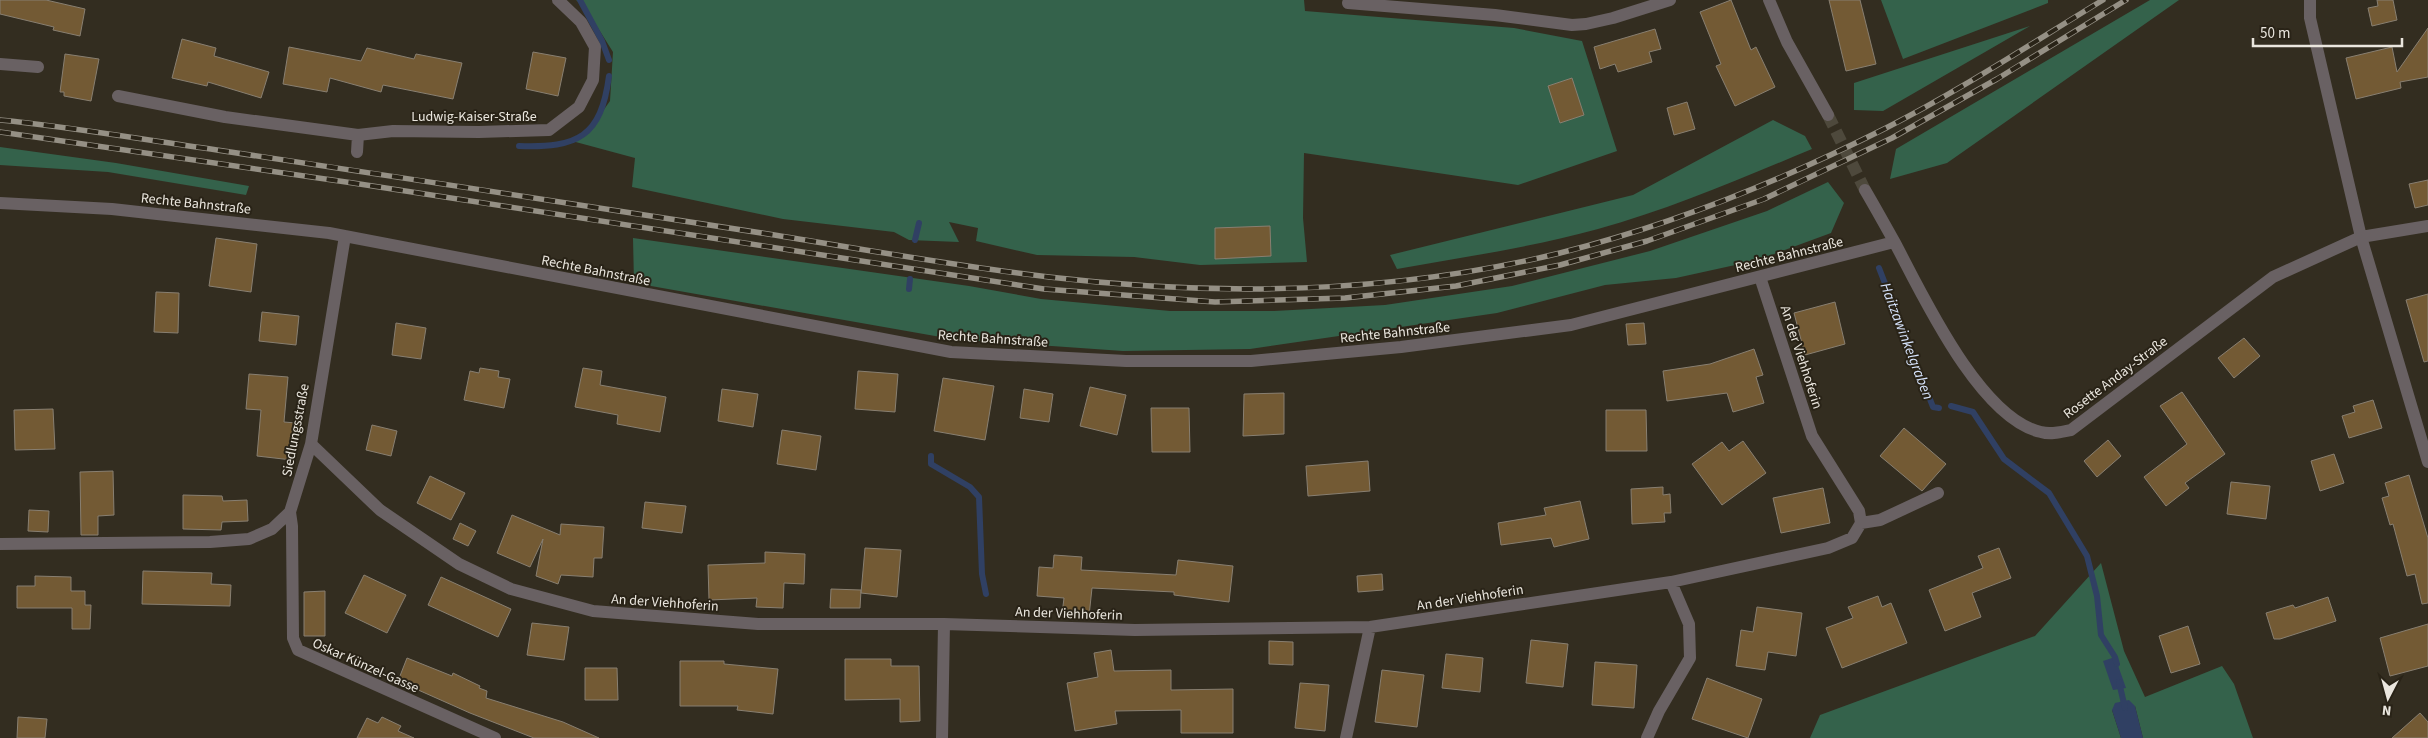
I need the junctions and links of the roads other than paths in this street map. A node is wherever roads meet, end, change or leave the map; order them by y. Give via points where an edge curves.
1 (558, 0) edge
2 (1670, 0) edge
3 (1769, 0) edge
4 (2310, 0) edge
5 (1348, 3) dead end
6 (0, 64) edge
7 (38, 67) dead end
8 (118, 96) dead end
9 (1828, 115) tunnel mouth
10 (358, 135) junction
11 (357, 152) dead end
12 (1864, 190) tunnel mouth
13 (0, 203) edge
14 (2428, 226) edge
15 (345, 236) junction
16 (2361, 236) junction
17 (1894, 242) junction
18 (1760, 277) junction
19 (311, 444) junction
20 (2428, 462) edge
21 (1938, 493) dead end
22 (290, 512) junction
23 (1861, 524) junction
24 (0, 544) edge
25 (1671, 582) junction
26 (944, 624) junction
27 (1370, 627) junction
28 (495, 738) edge
29 (942, 738) edge
30 (1346, 738) edge
31 (1647, 738) edge

1 - 10 street, Ludwig-Kaiser-Straße via 581,22 594,47 593,80 579,107 549,130 394,131
2 - 5 street via 1613,18 1572,25
3 - 9 street via 1787,42
4 - 16 street via 2310,18
6 - 7 street
8 - 10 street, Ludwig-Kaiser-Straße via 225,117
10 - 11 street
12 - 17 street, Rosette Anday-Straße
13 - 15 street, Rechte Bahnstraße via 112,209
14 - 16 street, Rosette Anday-Straße
15 - 18 street, Rechte Bahnstraße via 951,352 1126,361 1250,361 1420,345 1571,325
15 - 19 street, Siedlungsstraße
16 - 17 street, Rosette Anday-Straße via 2273,277 2071,430 2056,433 2040,432 2021,424 1998,406 1953,352
16 - 20 street
17 - 18 street, Rechte Bahnstraße
18 - 23 street, An der Viehhoferin via 1812,436 1860,511
19 - 22 street, Siedlungsstraße
19 - 26 street, An der Viehhoferin via 380,510 459,564 511,589 561,604 593,611 758,624
21 - 23 street via 1880,520
22 - 24 street, Siedlungsstraße via 272,529 249,538 210,542
22 - 28 street, Oskar Künzel-Gasse via 293,638 298,650
23 - 25 street, An der Viehhoferin via 1852,538 1828,548
25 - 27 street, An der Viehhoferin
25 - 31 street via 1689,624 1690,658
26 - 27 street, An der Viehhoferin via 1135,630
26 - 29 street
27 - 30 street

